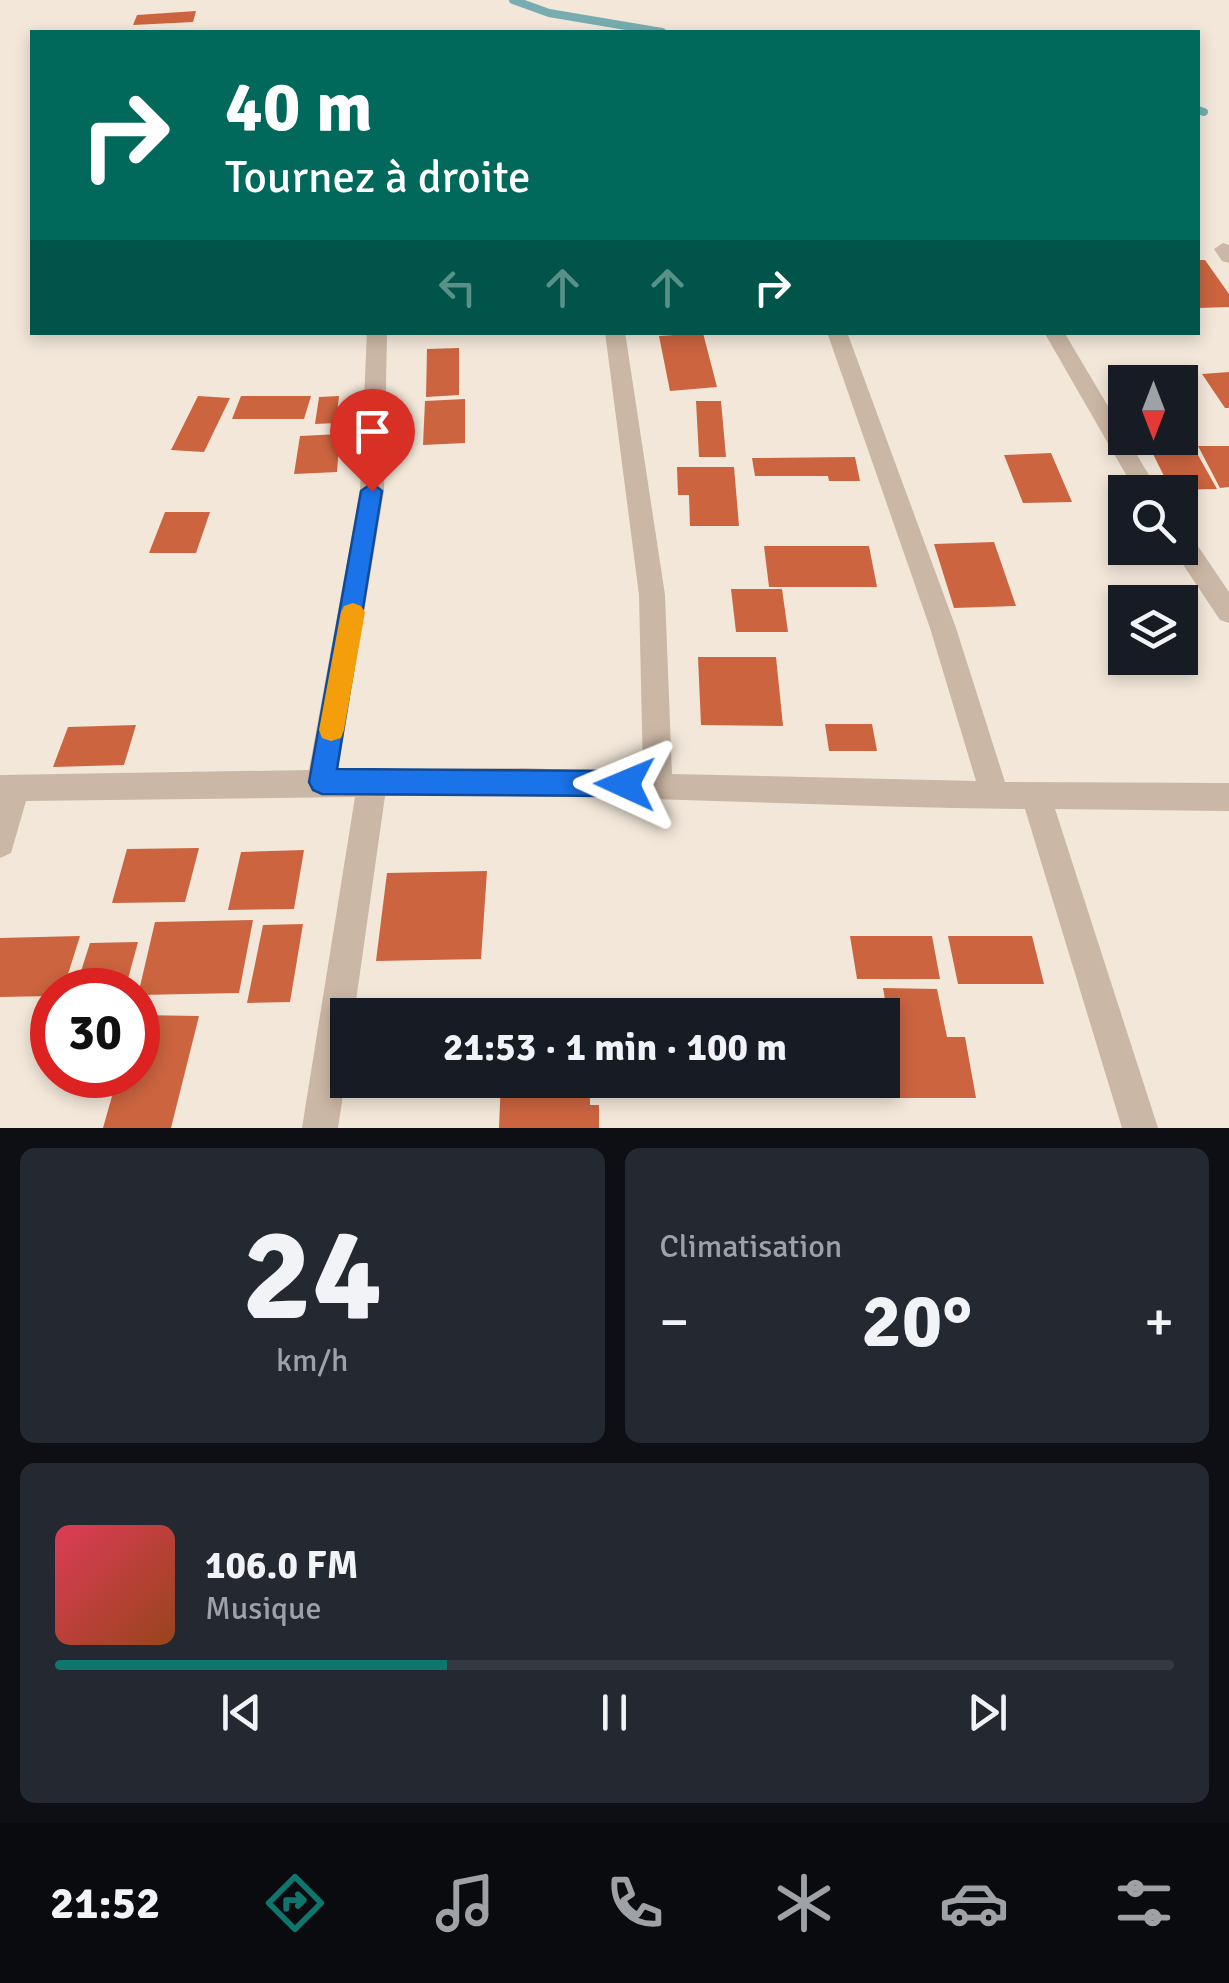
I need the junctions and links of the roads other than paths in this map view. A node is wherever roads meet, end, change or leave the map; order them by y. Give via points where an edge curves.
1 (377, 335) edge
2 (614, 335) edge
3 (838, 335) edge
4 (1056, 335) edge
5 (1138, 475) edge
6 (1197, 565) edge
7 (1229, 613) edge
8 (322, 782) junction
9 (372, 784) junction
10 (658, 784) junction
11 (8, 788) edge
12 (994, 792) junction
13 (1035, 793) junction
14 (1229, 797) edge
15 (0, 843) edge
16 (320, 1128) edge
17 (1140, 1128) edge

1 - 8 street via 372,491
2 - 10 street via 652,595
3 - 12 street
4 - 5 street
6 - 7 street
8 - 9 street
8 - 11 street
9 - 10 street
9 - 16 street
10 - 12 street via 827,794
11 - 15 street
12 - 13 street
13 - 14 street
13 - 17 street

